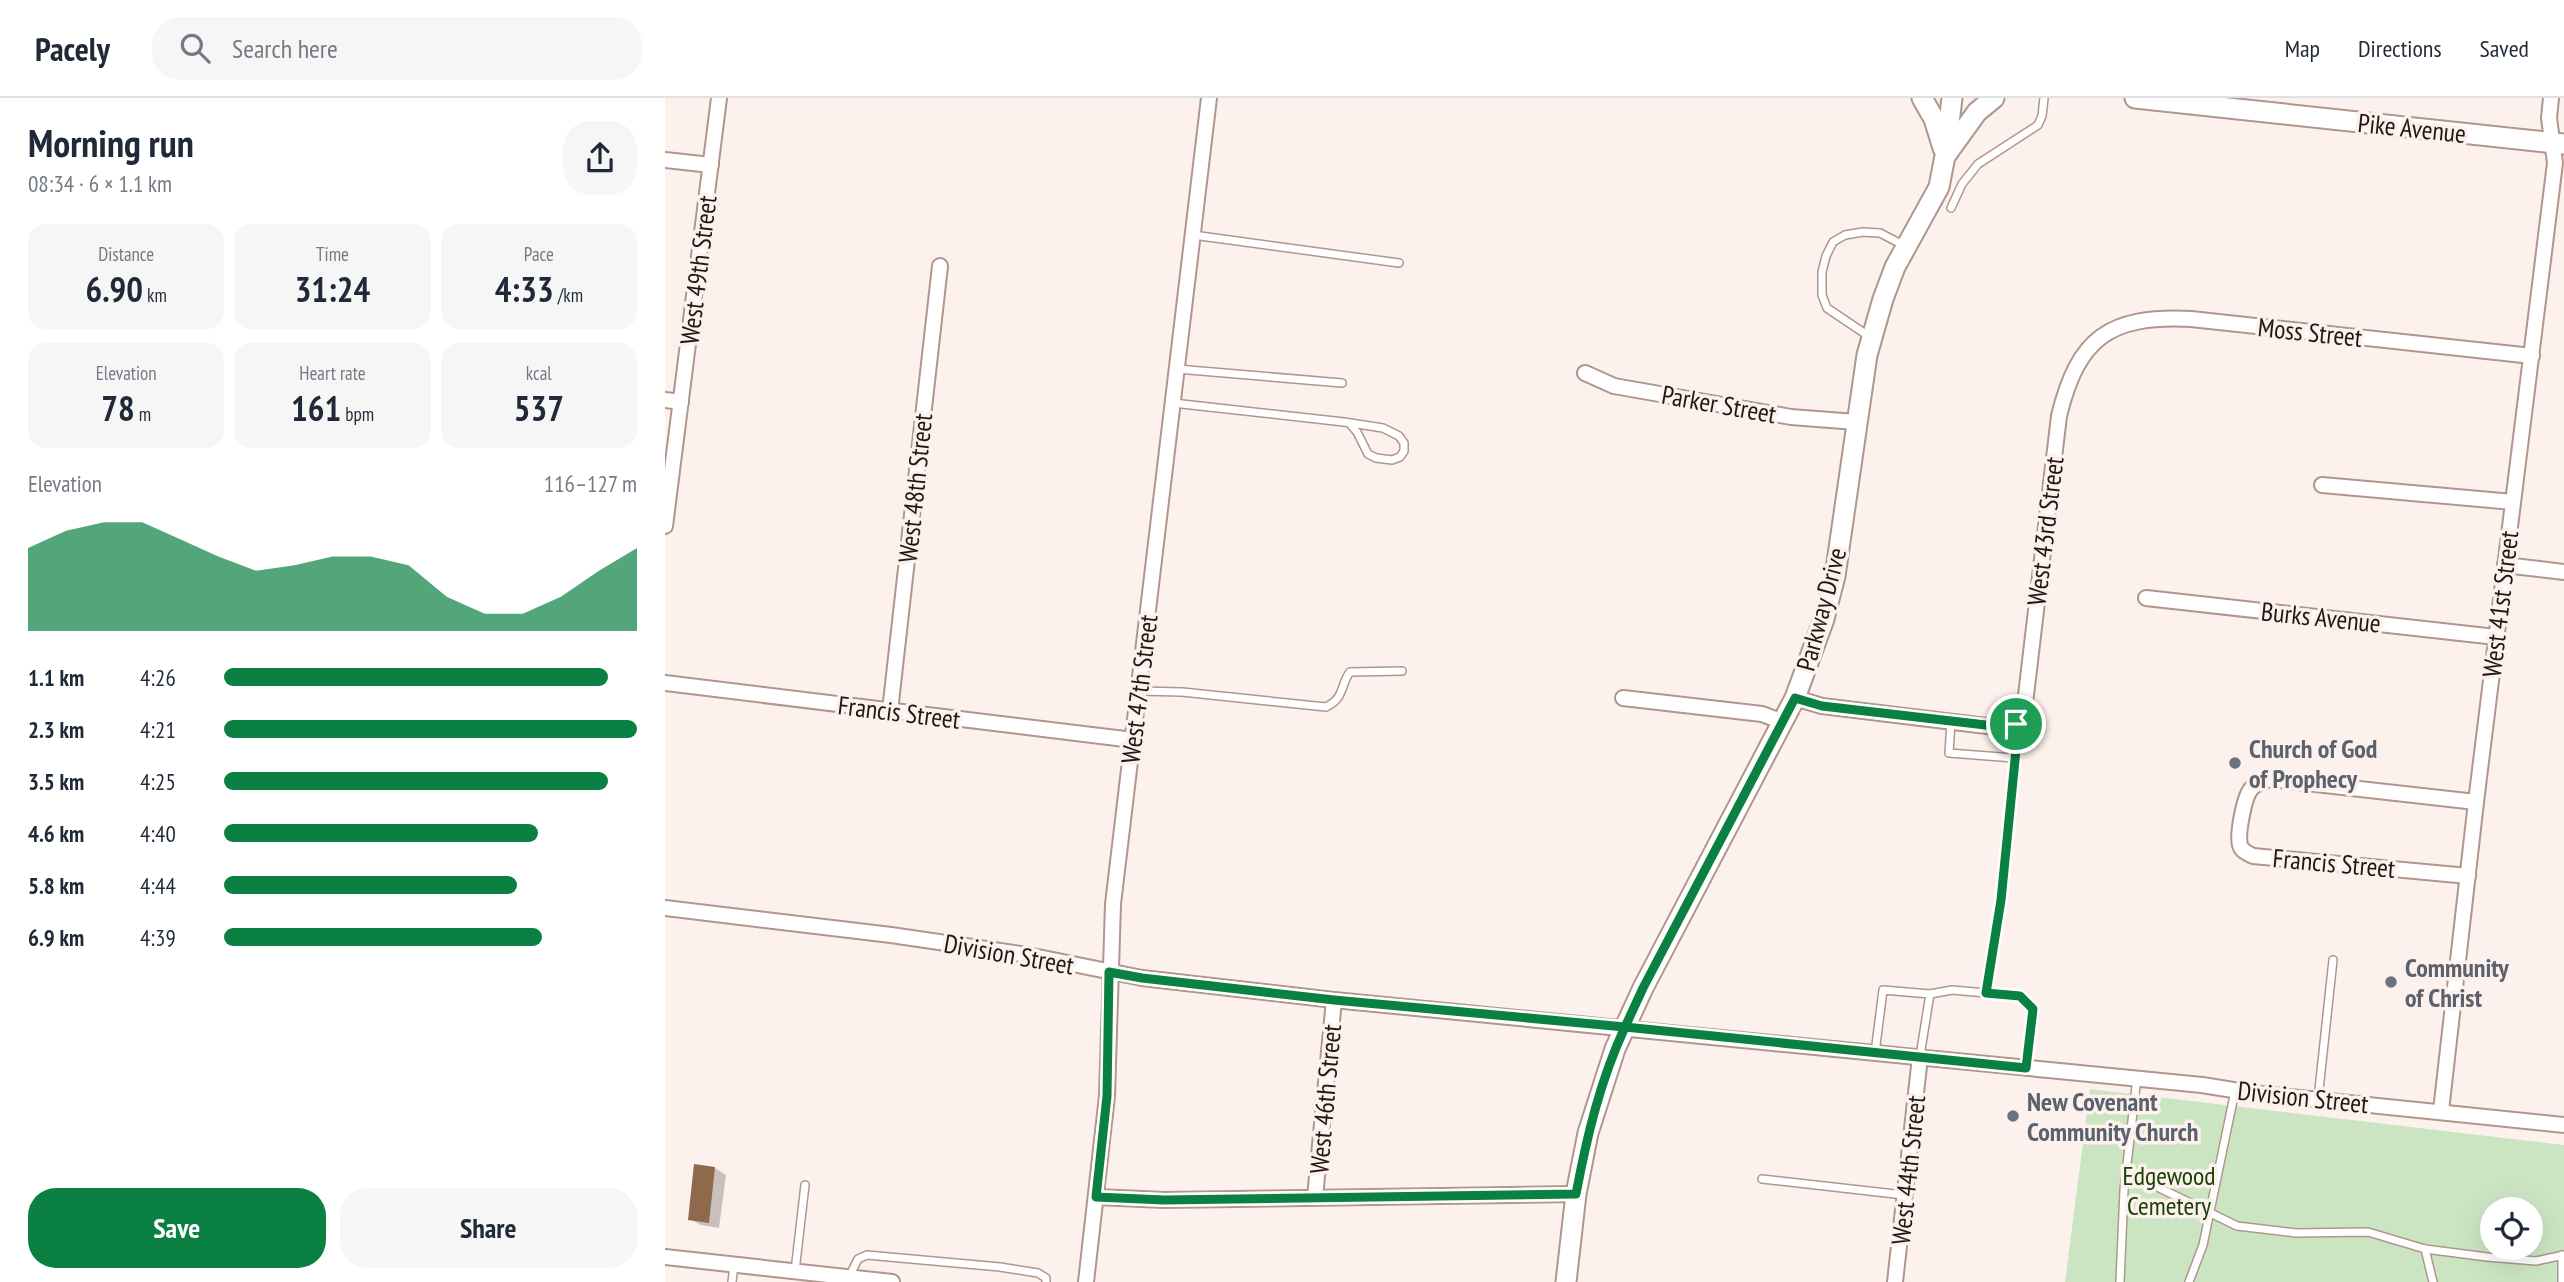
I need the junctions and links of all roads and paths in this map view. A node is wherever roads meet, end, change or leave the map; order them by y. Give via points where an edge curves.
1 (719, 98) edge
2 (1209, 98) edge
3 (1921, 98) edge
4 (1952, 98) edge
5 (1994, 98) edge
6 (2044, 98) edge
7 (2135, 98) edge
8 (2551, 98) edge
9 (2204, 102) edge
10 (2558, 144) edge
11 (1945, 156) junction
12 (665, 160) edge
13 (711, 165) junction
14 (1951, 208) dead end
15 (1193, 234) junction
16 (1905, 246) junction
17 (1399, 263) dead end
18 (940, 266) dead end
19 (1871, 337) junction
20 (2092, 343) joint
21 (2532, 356) junction
22 (1176, 369) junction
23 (1585, 373) dead end
24 (1342, 383) dead end
25 (665, 400) edge
26 (681, 402) junction
27 (1172, 403) junction
28 (1856, 422) junction
29 (1349, 423) junction
30 (2322, 485) dead end
31 (2513, 502) junction
32 (665, 526) edge
33 (2505, 565) junction
34 (2564, 572) edge
35 (2145, 598) dead end
36 (2496, 636) junction
37 (1402, 670) dead end
38 (665, 683) edge
39 (1139, 691) junction
40 (1623, 698) dead end
41 (1795, 698) junction
42 (890, 711) junction
43 (1783, 722) junction
44 (1951, 722) junction
45 (2016, 724) junction
46 (1133, 740) junction
47 (2014, 758) junction
48 (2476, 802) junction
49 (2468, 876) junction
50 (665, 908) edge
51 (2333, 960) dead end
52 (1109, 972) junction
53 (1986, 993) junction
54 (1930, 994) junction
55 (1334, 1000) junction
56 (1625, 1027) junction
57 (1875, 1053) junction
58 (1920, 1057) junction
59 (2026, 1068) junction
60 (2137, 1078) junction
61 (2235, 1090) junction
62 (2318, 1099) junction
63 (2441, 1111) junction
64 (2564, 1125) edge
65 (2127, 1172) junction
66 (1762, 1180) dead end
67 (805, 1185) dead end
68 (1576, 1194) junction
69 (1905, 1195) junction
70 (1096, 1197) junction
71 (1315, 1197) junction
72 (2209, 1214) junction
73 (2425, 1248) junction
74 (2563, 1255) edge
75 (665, 1257) edge
76 (734, 1264) junction
77 (795, 1272) junction
78 (849, 1278) junction
79 (882, 1281) edge
80 (732, 1282) edge
81 (1047, 1282) edge
82 (1086, 1282) edge
83 (1566, 1282) edge
84 (1895, 1282) edge
85 (2120, 1282) edge
86 (2189, 1282) edge
87 (2433, 1282) edge
88 (2562, 1282) edge

1 - 13 street, West 49th Street
2 - 15 street, West 47th Street
3 - 11 street via 1934,119
4 - 11 street, Parkway Drive
5 - 11 street, Parkway Drive via 1977,112
6 - 14 lane via 2038,125 1978,164
7 - 9 street, Pike Avenue
8 - 10 street, West 41st Street via 2549,118
9 - 10 street, Pike Avenue
10 - 21 street, West 41st Street
11 - 16 street, Parkway Drive via 1938,187
12 - 13 street
13 - 26 street, West 49th Street
15 - 17 lane
15 - 22 street, West 47th Street
16 - 19 street, Parkway Drive
16 - 19 lane via 1880,233 1863,232 1833,242 1826,256 1822,295 1827,308
18 - 42 street, West 48th Street
19 - 28 street, Parkway Drive
20 - 21 street, Moss Street via 2128,325 2173,318
20 - 45 street, West 43rd Street via 2074,368 2059,416 2024,712
21 - 31 street, West 41st Street
22 - 24 lane
22 - 27 street, West 47th Street
23 - 28 street, Parker Street via 1614,386 1791,417
25 - 26 street
26 - 32 street, West 49th Street
27 - 29 lane
27 - 39 street, West 47th Street
28 - 41 street, Parkway Drive via 1835,576
29 - 29 lane via 1393,432 1404,451 1392,460 1375,458
30 - 31 street
31 - 33 street, West 41st Street
33 - 34 street
33 - 36 street, West 41st Street
35 - 36 street, Burks Avenue
36 - 48 street, West 41st Street
37 - 39 lane via 1350,672 1341,695 1326,707
38 - 42 street, Francis Street
39 - 46 street, West 47th Street
40 - 43 street via 1762,715
41 - 43 street, Parkway Drive
41 - 44 street via 1822,706
42 - 46 street, Francis Street
43 - 56 street, Parkway Drive
44 - 45 street
44 - 47 lane via 1949,753
45 - 47 lane
46 - 52 street, West 47th Street
47 - 53 lane via 2001,900
48 - 49 street, West 41st Street
48 - 49 street, Francis Street via 2271,779 2251,788 2243,807 2240,844 2253,856
49 - 63 street, West 41st Street
50 - 52 street, Division Street via 891,935
51 - 62 lane
52 - 55 street, Division Street
52 - 70 street, West 47th Street via 1107,1096
53 - 54 lane via 1952,990
53 - 59 lane via 2020,996 2033,1009
54 - 57 lane via 1883,990
54 - 58 lane
55 - 56 street, Division Street
55 - 71 street, West 46th Street
56 - 57 street, Division Street
56 - 68 street, Parkway Drive via 1599,1093
57 - 58 street, Division Street
58 - 59 street, Division Street
58 - 69 street, West 44th Street
59 - 60 street, Division Street
60 - 61 street, Division Street
60 - 65 lane
61 - 62 street, Division Street
61 - 72 lane
62 - 63 street, Division Street
63 - 64 street, Division Street
65 - 72 lane
65 - 85 lane
66 - 69 lane
67 - 77 lane
68 - 71 street
68 - 83 street, Parkway Drive
69 - 84 street, West 44th Street
70 - 71 street
70 - 82 street, West 47th Street
72 - 73 lane via 2237,1226 2296,1233 2368,1232
72 - 86 lane
73 - 74 lane via 2536,1261
73 - 87 lane
74 - 88 lane
75 - 76 street
76 - 77 street
76 - 80 lane
77 - 78 street
78 - 79 street
78 - 81 lane via 858,1259 867,1255 1013,1269 1038,1273

